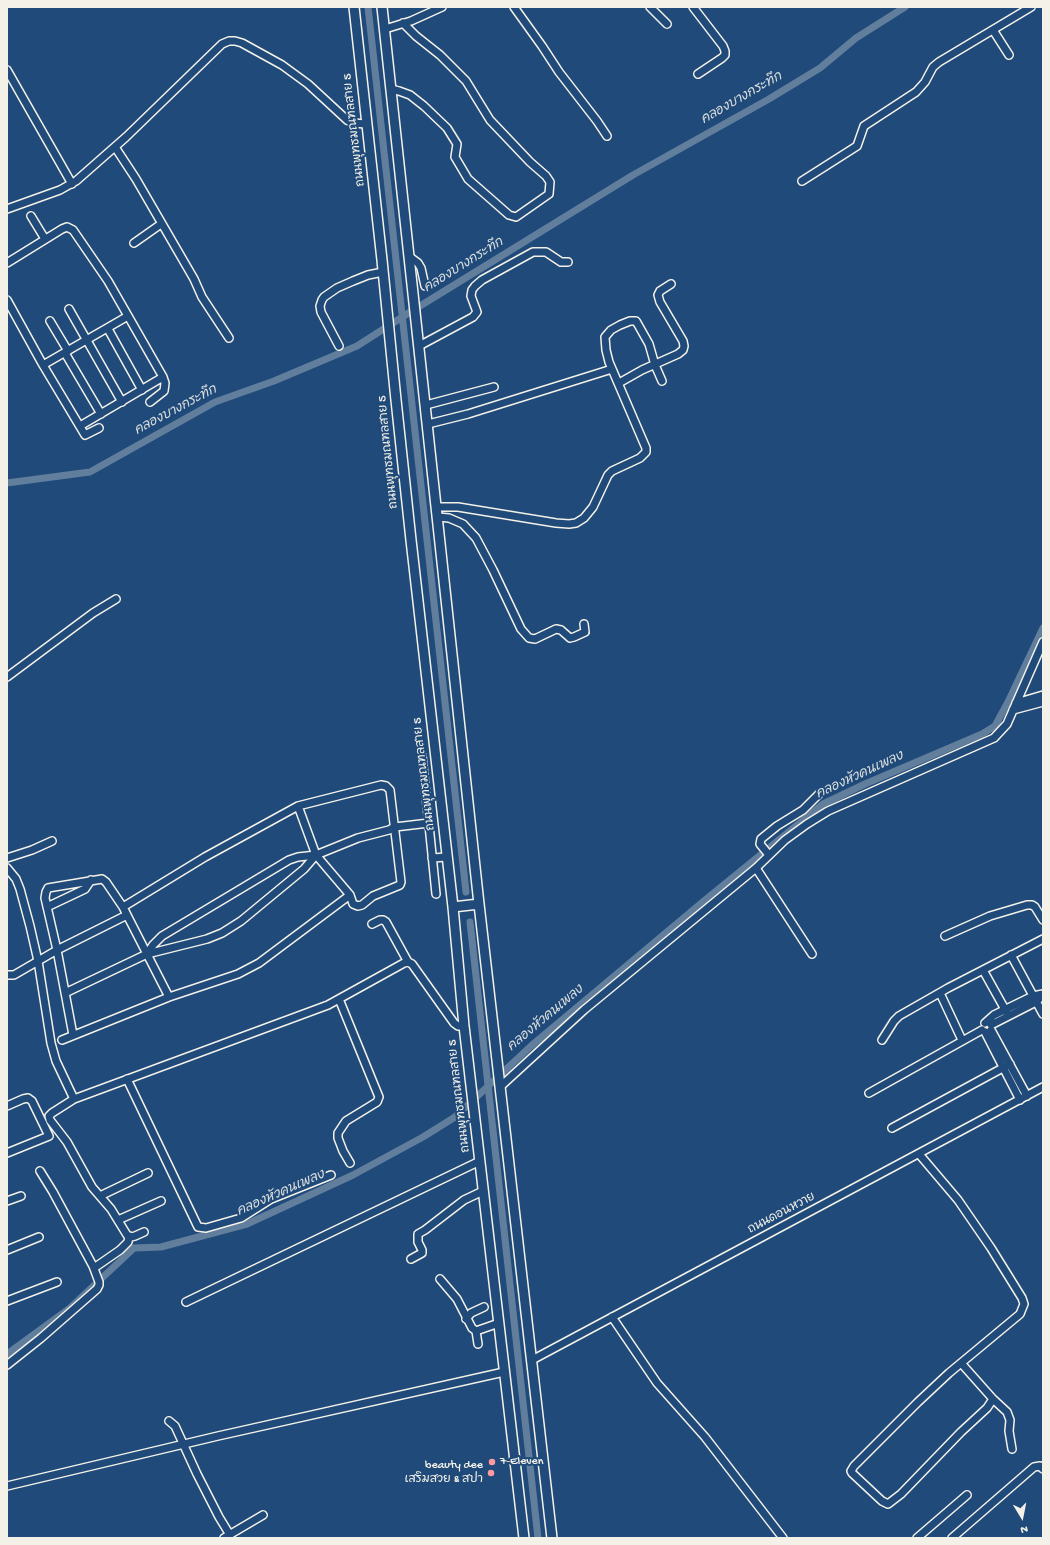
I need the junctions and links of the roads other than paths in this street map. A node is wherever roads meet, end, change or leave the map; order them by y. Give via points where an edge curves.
1 (354, 7) edge
2 (382, 7) edge
3 (442, 7) edge
4 (514, 7) edge
5 (650, 7) edge
6 (693, 7) edge
7 (1031, 7) edge
8 (403, 23) junction
9 (667, 24) dead end
10 (385, 29) junction
11 (993, 30) junction
12 (1009, 55) dead end
13 (7, 70) edge
14 (698, 74) dead end
15 (10, 84) edge
16 (391, 90) junction
17 (366, 124) junction
18 (607, 136) dead end
19 (115, 147) junction
20 (802, 182) dead end
21 (72, 184) junction
22 (7, 209) edge
23 (31, 216) dead end
24 (161, 224) junction
25 (45, 239) junction
26 (134, 243) dead end
27 (410, 258) junction
28 (568, 262) dead end
29 (7, 263) edge
30 (383, 272) junction
31 (670, 284) dead end
32 (425, 286) dead end
33 (7, 300) edge
34 (69, 309) dead end
35 (128, 316) junction
36 (50, 320) dead end
37 (108, 328) junction
38 (229, 338) dead end
39 (87, 339) junction
40 (339, 346) dead end
41 (419, 346) junction
42 (66, 352) junction
43 (43, 365) junction
44 (655, 365) junction
45 (612, 369) junction
46 (163, 376) junction
47 (662, 381) dead end
48 (619, 383) junction
49 (494, 387) dead end
50 (142, 390) junction
51 (122, 402) junction
52 (150, 402) dead end
53 (426, 405) junction
54 (101, 414) junction
55 (428, 424) junction
56 (80, 426) junction
57 (99, 428) dead end
58 (436, 507) junction
59 (438, 517) junction
60 (116, 599) dead end
61 (584, 624) dead end
62 (1043, 642) edge
63 (7, 677) edge
64 (1043, 695) edge
65 (1043, 702) edge
66 (1015, 706) junction
67 (422, 756) dead end
68 (819, 794) dead end
69 (298, 806) junction
70 (429, 825) junction
71 (393, 829) junction
72 (52, 841) dead end
73 (768, 854) junction
74 (316, 855) junction
75 (447, 857) junction
76 (7, 858) edge
77 (432, 858) junction
78 (7, 868) edge
79 (756, 868) junction
80 (91, 880) junction
81 (436, 894) dead end
82 (350, 895) junction
83 (479, 904) junction
84 (47, 907) junction
85 (122, 907) junction
86 (453, 907) junction
87 (127, 915) junction
88 (1043, 920) edge
89 (372, 924) dead end
90 (945, 936) dead end
91 (1043, 939) edge
92 (57, 950) junction
93 (147, 954) junction
94 (812, 954) dead end
95 (1012, 954) junction
96 (38, 961) junction
97 (408, 962) junction
98 (983, 970) junction
99 (7, 975) edge
100 (65, 993) junction
101 (940, 993) junction
102 (1043, 995) edge
103 (169, 997) junction
104 (340, 999) junction
105 (1035, 999) junction
106 (1007, 1013) junction
107 (1043, 1014) edge
108 (464, 1026) junction
109 (987, 1028) junction
110 (73, 1035) junction
111 (62, 1040) dead end
112 (882, 1040) dead end
113 (962, 1040) junction
114 (1007, 1066) junction
115 (127, 1079) junction
116 (501, 1086) junction
117 (1043, 1087) edge
118 (869, 1093) dead end
119 (1024, 1098) junction
120 (74, 1099) junction
121 (7, 1106) edge
122 (892, 1128) dead end
123 (7, 1153) edge
124 (919, 1154) junction
125 (480, 1161) junction
126 (350, 1163) dead end
127 (40, 1170) dead end
128 (148, 1173) dead end
129 (331, 1175) dead end
130 (483, 1191) junction
131 (21, 1196) dead end
132 (100, 1196) junction
133 (7, 1201) edge
134 (161, 1202) dead end
135 (118, 1220) junction
136 (144, 1232) dead end
137 (129, 1236) junction
138 (39, 1237) dead end
139 (7, 1250) edge
140 (411, 1259) dead end
141 (94, 1268) junction
142 (440, 1279) dead end
143 (56, 1282) dead end
144 (7, 1301) edge
145 (186, 1302) dead end
146 (484, 1307) dead end
147 (612, 1317) junction
148 (466, 1319) junction
149 (499, 1323) junction
150 (476, 1331) junction
151 (478, 1344) dead end
152 (532, 1360) junction
153 (961, 1363) junction
154 (7, 1364) edge
155 (504, 1372) junction
156 (993, 1398) junction
157 (169, 1420) dead end
158 (183, 1445) junction
159 (1012, 1449) dead end
160 (1043, 1468) edge
161 (7, 1486) edge
162 (967, 1496) dead end
163 (264, 1515) dead end
164 (227, 1536) edge
165 (524, 1538) edge
166 (552, 1538) edge
167 (783, 1538) edge
168 (917, 1538) edge
169 (952, 1538) edge

1 - 17 main road, ถนนพุทธมณฑลสาย 5
2 - 10 main road
3 - 8 street
4 - 18 street
5 - 9 street
6 - 14 street via 724,46 725,51 722,58
7 - 11 street
8 - 10 street
8 - 16 street via 466,81 490,120 546,176 550,182 549,194 516,217 509,215 468,179 455,157 457,144 446,128 410,96
10 - 16 main road
11 - 12 street
11 - 20 street via 939,62 916,92 864,126 858,146
13 - 15 street
15 - 21 street
16 - 27 main road
17 - 19 street via 347,120 308,84 282,65 242,43 229,41 222,44
17 - 30 main road, ถนนพุทธมณฑลสาย 5
19 - 21 street
19 - 24 street
21 - 22 street via 49,195
23 - 25 street
24 - 26 street
24 - 38 street via 202,297
25 - 29 street
25 - 35 street via 67,227 73,230 108,281
27 - 32 street via 421,268
27 - 41 main road
28 - 41 street via 561,262 546,252 534,252 482,280 472,290 471,296 477,312 473,317
30 - 40 street via 368,275 337,288 322,300 321,312
30 - 75 main road, ถนนพุทธมณฑลสาย 5
31 - 44 street via 658,295 684,346 678,354
33 - 43 street
34 - 39 street
35 - 37 street
35 - 46 street
36 - 42 street
37 - 39 street
37 - 50 street
39 - 42 street
39 - 51 street
41 - 53 main road
42 - 43 street
42 - 54 street
43 - 56 street
44 - 45 street via 640,325 636,321 630,321 611,330 605,337
44 - 47 street
44 - 48 street
45 - 48 street
45 - 55 street
46 - 50 street
46 - 52 street via 164,391
48 - 58 street via 646,452 640,458 608,475 593,507 584,518 569,524 458,507
49 - 53 street
50 - 51 street
51 - 54 street
53 - 55 main road
54 - 56 street
55 - 58 main road
56 - 57 street via 85,435
58 - 59 main road
59 - 61 street via 449,518 463,524 476,538 521,629 529,638 535,639 556,629 570,638 574,637 585,632
59 - 83 main road
60 - 63 street
62 - 66 street
64 - 66 street
65 - 66 street
66 - 73 street via 1005,727 994,738 828,811
67 - 70 street
68 - 73 street via 802,810 761,839 760,844
69 - 71 street via 381,785 386,786 390,790
69 - 74 street
69 - 85 street via 205,857
70 - 71 street
70 - 77 street
71 - 74 street via 358,838
71 - 82 street via 400,885 373,896 358,906 354,904
72 - 76 street
73 - 79 street
74 - 82 street
74 - 93 street via 298,857 282,864 162,936
74 - 93 street via 304,869 222,933
75 - 77 street
75 - 86 main road, ถนนพุทธมณฑลสาย 5
77 - 81 street
78 - 96 street via 20,889
79 - 94 street
79 - 116 street via 584,1010
80 - 84 street via 85,889
80 - 84 street via 48,888 45,898
80 - 85 street via 104,880
82 - 103 street via 250,968
83 - 86 main road
83 - 116 main road
84 - 92 street
85 - 87 street
86 - 108 main road, ถนนพุทธมณฑลสาย 5
87 - 92 street
87 - 93 street
88 - 90 street via 1035,907 1028,905 990,916
89 - 97 street via 380,920 386,922
91 - 95 street
92 - 96 street
92 - 100 street
93 - 100 street
93 - 103 street
95 - 98 street
95 - 105 street
96 - 99 street via 14,975
96 - 120 street via 51,1044
97 - 104 street
97 - 108 street via 454,1023
98 - 101 street
98 - 106 street
100 - 110 street
101 - 112 street via 894,1021
101 - 113 street
102 - 105 street
103 - 110 street
104 - 115 street
104 - 126 street via 379,1097 377,1102 346,1121 338,1133 343,1151
105 - 106 street
105 - 107 street
106 - 109 street
108 - 125 main road, ถนนพุทธมณฑลสาย 5
109 - 113 street
109 - 114 street
110 - 111 street
113 - 118 street
114 - 119 street
114 - 122 street
115 - 120 street
115 - 129 street via 198,1227 206,1228 246,1216 271,1199
116 - 152 main road
117 - 119 street, ถนนดอนหวาย
119 - 124 street, ถนนดอนหวาย
120 - 132 street via 52,1113 50,1120 67,1142
121 - 123 street via 28,1098 49,1134 48,1137
124 - 147 street, ถนนดอนหวาย
124 - 153 street via 958,1200 991,1248 1024,1304 1020,1314
125 - 130 main road, ถนนพุทธมณฑลสาย 5
125 - 145 street
127 - 141 street
128 - 132 street
130 - 140 street via 464,1200 418,1234 422,1253
130 - 149 main road, ถนนพุทธมณฑลสาย 5
131 - 133 street
132 - 135 street
134 - 135 street
135 - 137 street
136 - 137 street
137 - 141 street via 128,1242 120,1250
138 - 139 street
141 - 154 street via 99,1282 97,1289
142 - 148 street via 457,1299
143 - 144 street
146 - 148 street via 471,1313
147 - 152 street, ถนนดอนหวาย
147 - 167 street via 657,1383 705,1437
148 - 150 street
149 - 150 street
149 - 155 main road, ถนนพุทธมณฑลสาย 5
150 - 151 street
152 - 166 main road
153 - 156 street
153 - 156 street via 862,1457 854,1466 852,1473 888,1504 987,1408
155 - 158 street
155 - 165 main road, ถนนพุทธมณฑลสาย 5
156 - 159 street via 1007,1412 1010,1420
157 - 158 street via 175,1426
158 - 161 street
158 - 164 street
160 - 169 street via 1034,1466
162 - 168 street
163 - 164 street

